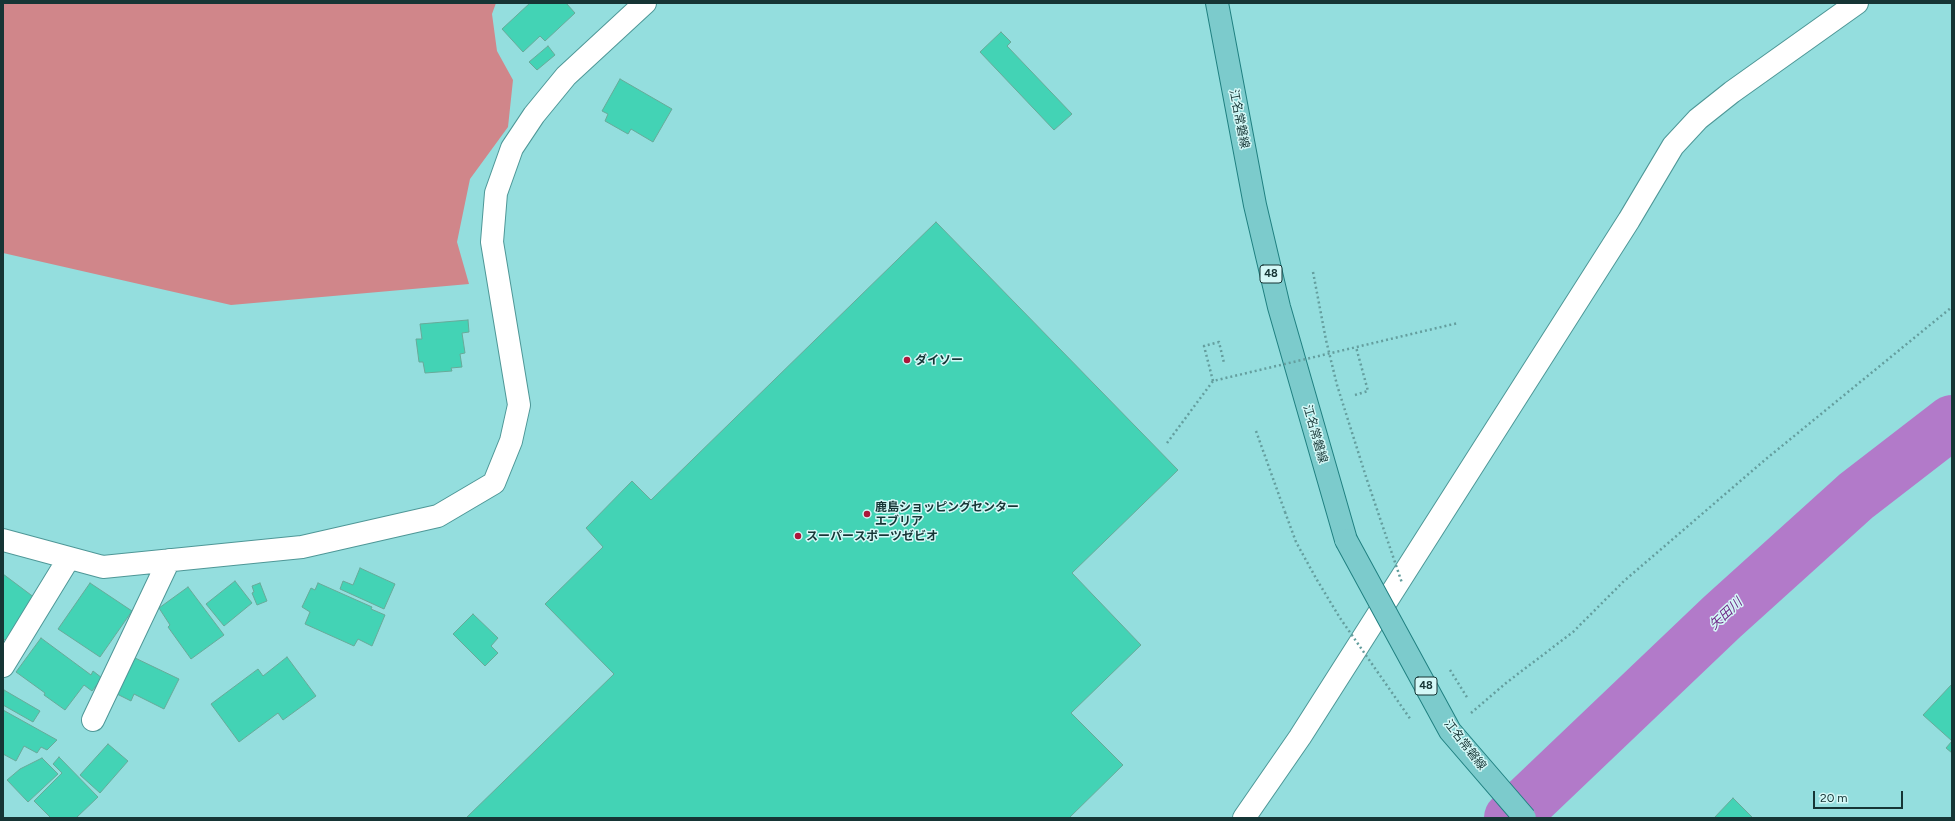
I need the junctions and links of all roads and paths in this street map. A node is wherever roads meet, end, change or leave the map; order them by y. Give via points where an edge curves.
1 (644, 3) edge
2 (1217, 3) edge
3 (1856, 3) edge
4 (1312, 272) dead end
5 (1952, 307) edge
6 (1458, 323) dead end
7 (1356, 347) junction
8 (1224, 363) dead end
9 (1213, 381) junction
10 (1355, 395) dead end
11 (1256, 431) dead end
12 (1167, 443) dead end
13 (3, 540) edge
14 (70, 558) junction
15 (169, 560) junction
16 (1403, 584) dead end
17 (3, 666) edge
18 (1447, 666) dead end
19 (1468, 698) dead end
20 (93, 720) dead end
21 (1414, 724) dead end
22 (1450, 731) junction
23 (1244, 818) edge
24 (1525, 818) edge

1 - 15 street via 566,76 534,115 512,148 496,193 492,242 519,405 511,441 494,483 438,516 302,547
2 - 22 main road, 江名常磐線 / 48, bridge via 1255,206 1279,307 1346,540
3 - 23 street via 1732,92 1698,120 1673,146 1621,234 1304,731
4 - 16 path, bridge via 1337,385
5 - 22 path via 1766,459 1624,581 1573,632 1506,682
6 - 7 path, bridge
7 - 9 path, bridge
7 - 10 path via 1368,391
8 - 9 path via 1219,342 1204,346
9 - 12 path, bridge
11 - 21 path, bridge via 1296,542 1340,618
13 - 14 street
14 - 15 street via 103,567
14 - 17 street
15 - 20 street
18 - 19 path, bridge
22 - 24 main road, 江名常磐線 / 48, bridge

